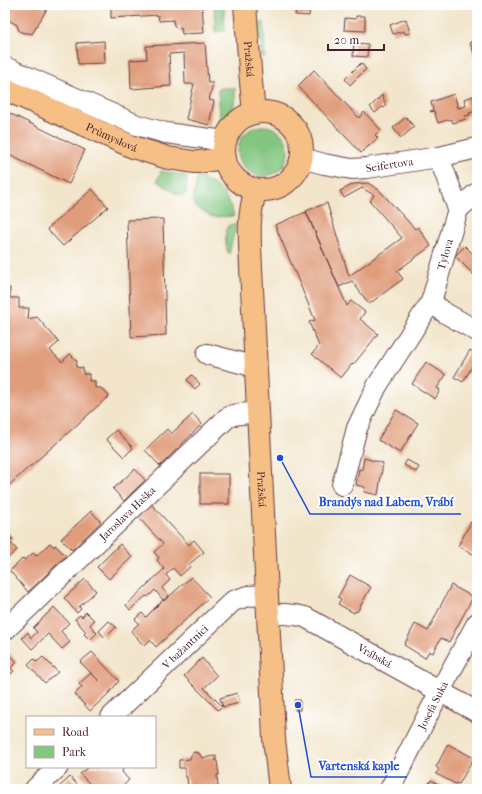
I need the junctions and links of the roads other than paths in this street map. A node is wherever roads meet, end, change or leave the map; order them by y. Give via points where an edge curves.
1 (245, 5) edge
2 (5, 67) edge
3 (5, 89) edge
4 (254, 113) junction
5 (477, 148) edge
6 (225, 150) junction
7 (439, 157) junction
8 (302, 158) junction
9 (256, 190) junction
10 (477, 193) edge
11 (458, 210) junction
12 (431, 302) junction
13 (477, 331) edge
14 (207, 354) dead end
15 (256, 367) junction
16 (257, 412) junction
17 (342, 485) dead end
18 (268, 605) junction
19 (477, 623) edge
20 (5, 630) edge
21 (440, 691) junction
22 (477, 712) edge
23 (112, 716) edge
24 (57, 768) edge
25 (35, 789) edge
26 (280, 789) edge
27 (390, 789) edge

1 - 4 main road, Pražská
2 - 6 street via 137,125 200,138
3 - 6 main road, Průmyslová via 133,147 168,158 200,162
4 - 6 main road via 239,120 231,130
4 - 8 main road via 271,113 287,120 298,133 303,150
5 - 7 street, Seifertova
6 - 9 main road via 227,167 232,175 247,187
7 - 8 street, Seifertova via 352,169
7 - 11 street
8 - 9 main road via 295,174 282,186
9 - 15 main road, Pražská via 249,220
10 - 11 street
11 - 12 street, Tylova
12 - 13 street
12 - 17 street, Tylova via 377,386 357,428
14 - 15 street
15 - 16 main road, Pražská
16 - 18 main road, Pražská
16 - 20 street, Jaroslava Haška via 228,418
18 - 21 street, Vrábská via 285,614 305,617
18 - 23 street, V bažantnici via 248,596 233,601
18 - 26 main road, Pražská via 274,740
19 - 21 street, Josefa Suka
21 - 22 street, Vrábská
21 - 27 street, Josefa Suka
24 - 25 street

